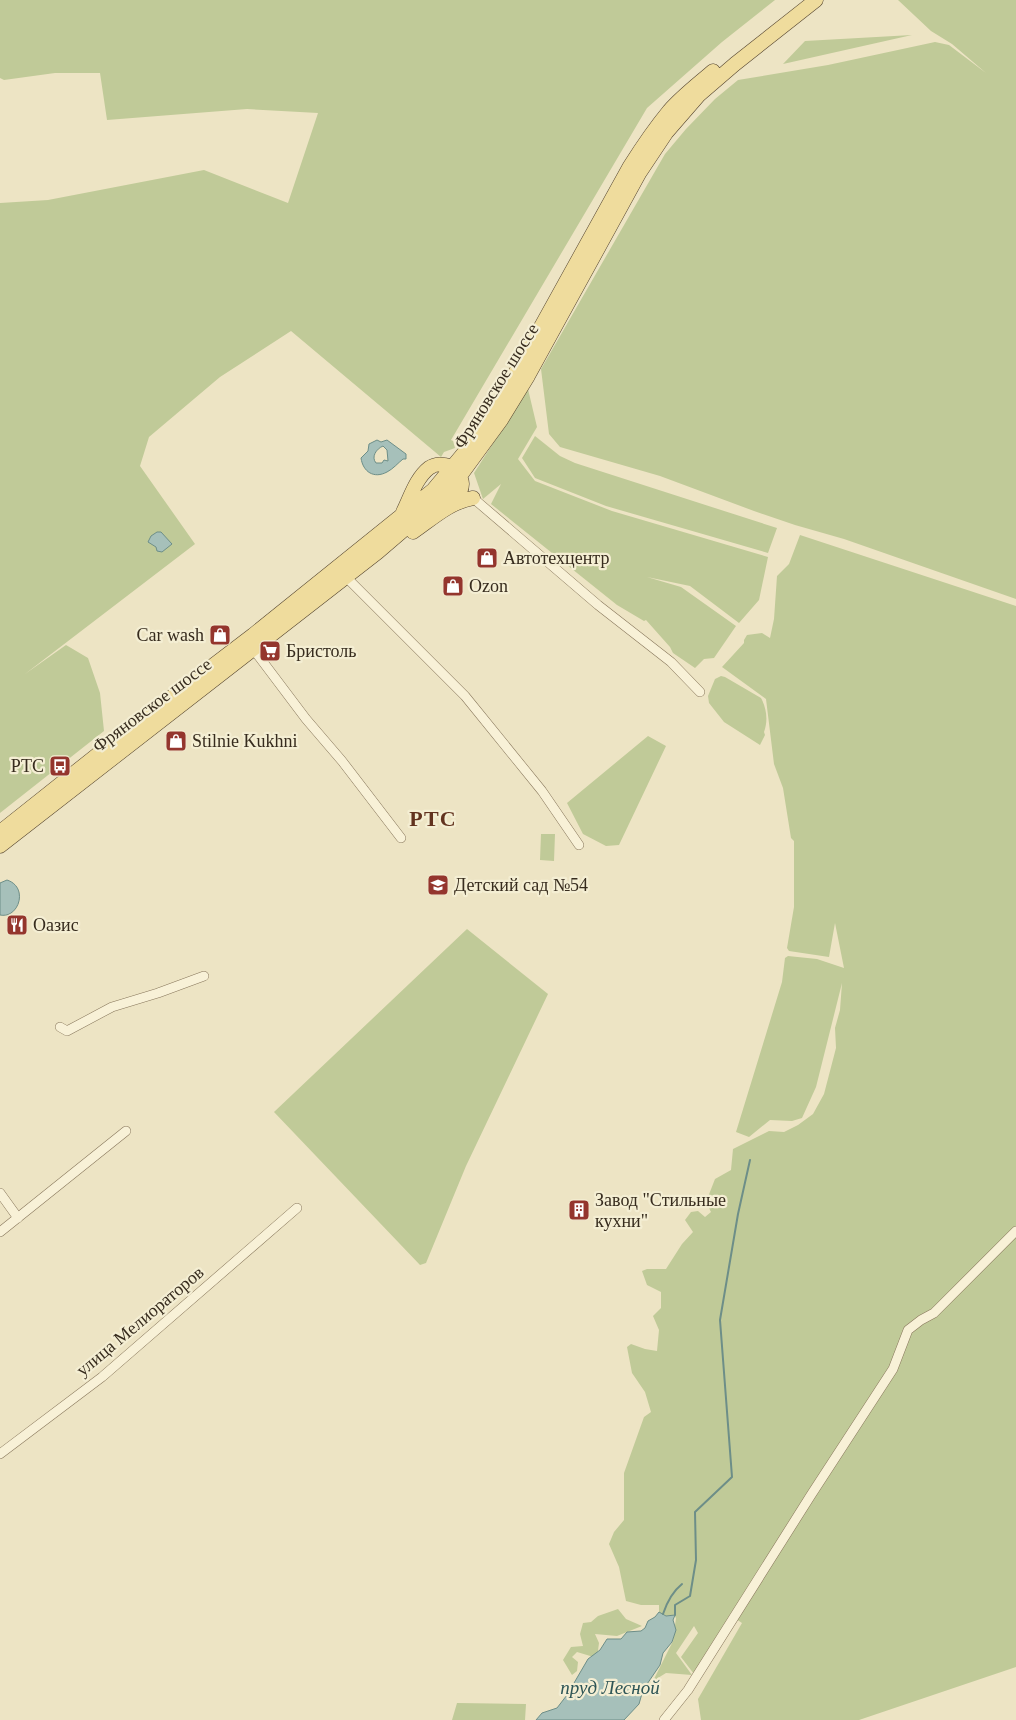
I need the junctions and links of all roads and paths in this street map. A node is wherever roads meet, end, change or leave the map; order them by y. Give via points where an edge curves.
1 (801, 0) edge
2 (816, 0) edge
3 (475, 457) junction
4 (456, 472) junction
5 (473, 498) junction
6 (452, 505) junction
7 (378, 552) junction
8 (346, 577) junction
9 (254, 650) junction
10 (700, 692) dead end
11 (0, 832) edge
12 (401, 838) dead end
13 (579, 845) dead end
14 (0, 846) edge
15 (204, 976) dead end
16 (60, 1027) dead end
17 (126, 1131) dead end
18 (0, 1193) edge
19 (297, 1208) dead end
20 (18, 1218) junction
21 (1016, 1231) edge
22 (0, 1232) edge
23 (0, 1454) edge
24 (664, 1720) edge

1 - 4 main road, Фряновское шоссе via 695,86 657,126 630,166 492,415
2 - 3 main road, Фряновское шоссе via 699,95 666,133 640,172 528,376
3 - 4 main road, Фряновское шоссе
3 - 5 main road via 469,474
4 - 5 main road
4 - 6 main road via 462,485
4 - 7 main road, Фряновское шоссе via 440,498
4 - 11 main road, Фряновское шоссе via 442,465 427,470 400,517
5 - 6 main road
5 - 10 street via 598,605 671,662
6 - 7 main road via 405,538
7 - 8 main road, Фряновское шоссе
8 - 9 main road, Фряновское шоссе
8 - 13 street via 465,696 542,791
9 - 12 street
9 - 14 main road, Фряновское шоссе
15 - 16 street via 112,1007 67,1031
17 - 20 street
18 - 20 street
19 - 23 street, улица Мелиораторов via 102,1377
20 - 22 street
21 - 24 street via 939,1308 908,1330 892,1369 688,1690

